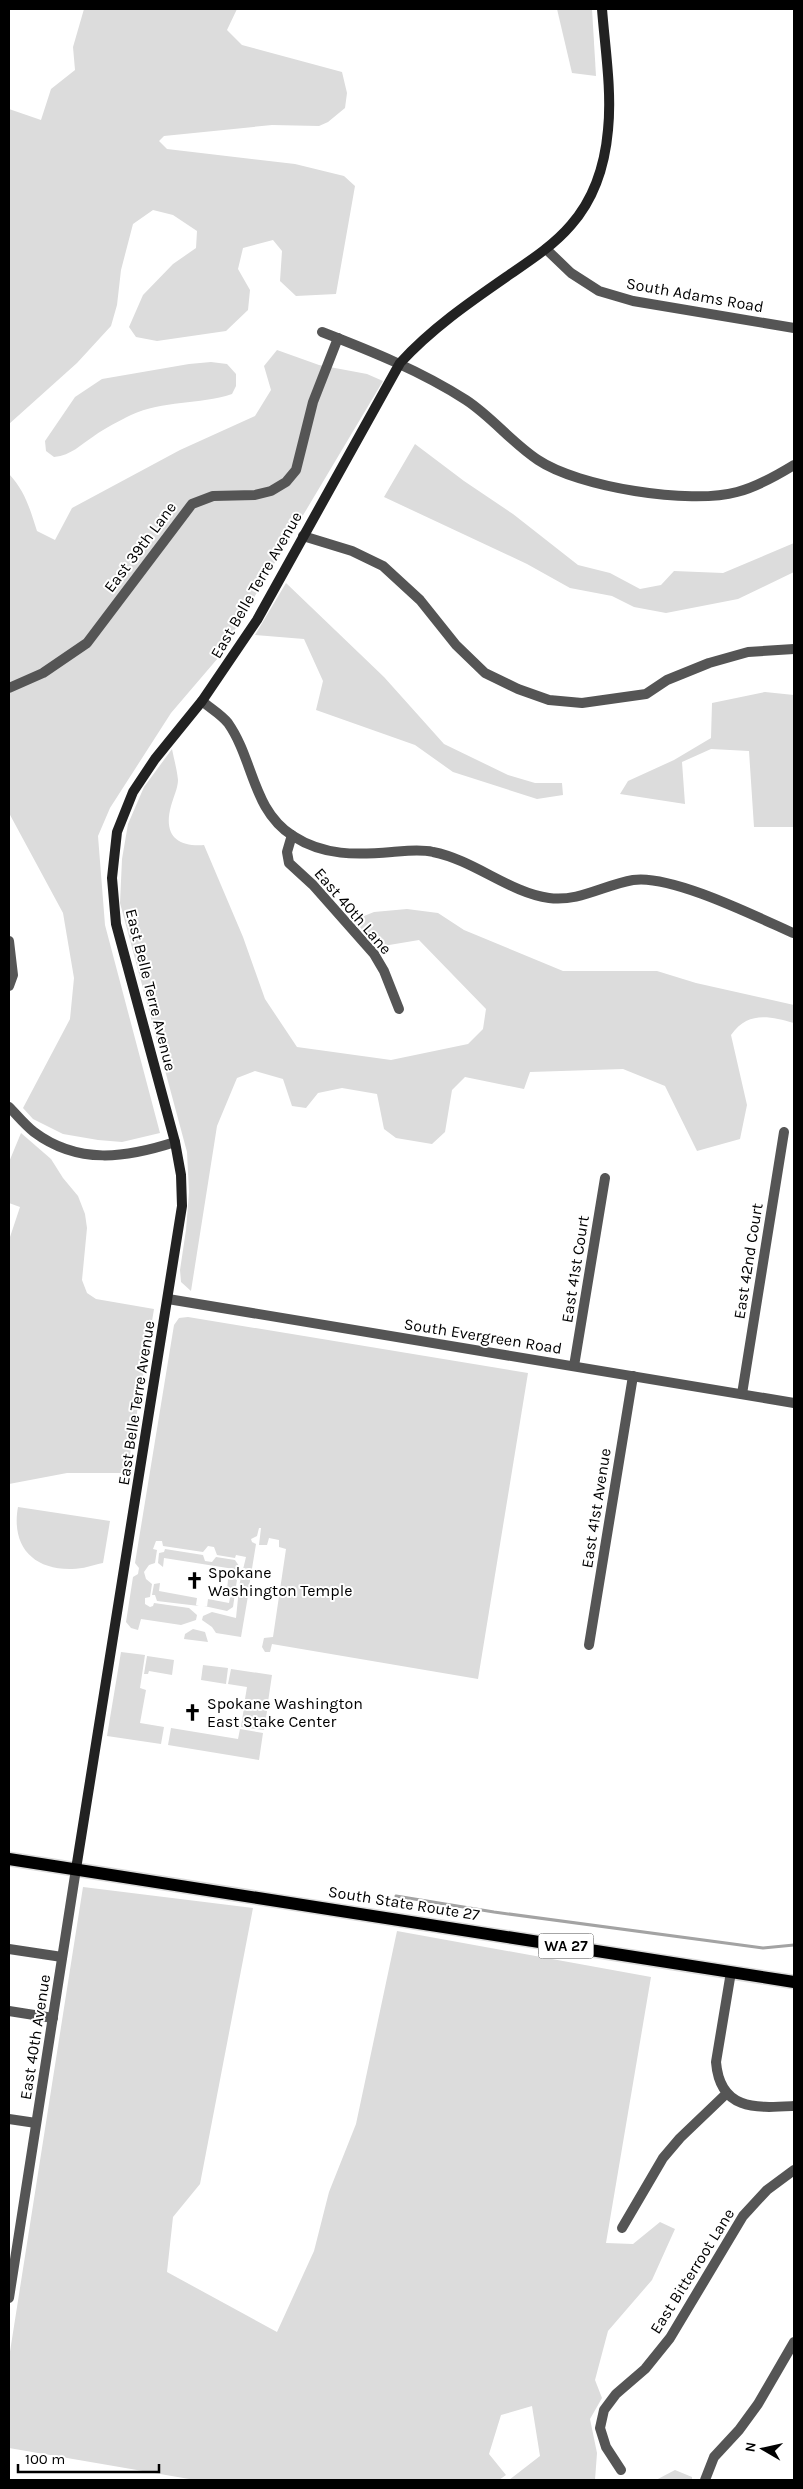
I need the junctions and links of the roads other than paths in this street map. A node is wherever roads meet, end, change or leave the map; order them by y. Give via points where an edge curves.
1 (602, 9) edge
2 (546, 249) junction
3 (794, 328) edge
4 (322, 332) dead end
5 (338, 338) junction
6 (400, 363) junction
7 (794, 465) edge
8 (303, 536) junction
9 (794, 649) edge
10 (9, 688) edge
11 (202, 701) junction
12 (292, 835) junction
13 (793, 933) edge
14 (9, 941) edge
15 (9, 986) edge
16 (399, 1010) dead end
17 (9, 1107) edge
18 (784, 1132) dead end
19 (175, 1142) junction
20 (605, 1178) dead end
21 (168, 1299) junction
22 (574, 1366) junction
23 (634, 1376) junction
24 (742, 1394) junction
25 (794, 1403) edge
26 (589, 1645) dead end
27 (9, 1859) edge
28 (76, 1869) junction
29 (9, 1949) edge
30 (62, 1957) junction
31 (730, 1972) junction
32 (794, 1982) edge
33 (9, 2011) edge
34 (53, 2018) junction
35 (726, 2094) junction
36 (794, 2106) edge
37 (9, 2119) edge
38 (36, 2123) junction
39 (794, 2170) edge
40 (622, 2228) dead end
41 (14, 2230) edge
42 (9, 2298) edge
43 (794, 2342) edge
44 (621, 2470) dead end
45 (705, 2480) edge

1 - 2 street, East Belle Terre Avenue via 609,108 605,157 587,202 571,225
2 - 3 street, South Adams Road via 571,273 599,291 633,302
2 - 6 street, East Belle Terre Avenue via 448,318
4 - 5 street
5 - 6 street
5 - 10 street, East 39th Lane via 312,402 296,470 286,482 254,496 213,496 192,504 86,643 43,673
6 - 7 street via 466,400 537,460 571,477 674,496 706,498 759,485
6 - 8 street, East Belle Terre Avenue
8 - 9 street via 352,551 383,566 420,600 456,645 485,672 549,700 582,703 646,694 667,680 709,663 748,652
8 - 11 street, East Belle Terre Avenue via 257,620
11 - 12 street via 227,722 260,797 270,814
11 - 19 street, East Belle Terre Avenue via 133,792 118,832 112,878 116,924
12 - 13 street via 314,847 339,854 357,856 432,851 461,860 533,894 568,899 633,880 651,880 674,885
12 - 16 street, East 40th Lane via 286,852 289,862 374,954
14 - 15 street via 13,975
17 - 19 street via 34,1132 68,1151 106,1157
18 - 24 street, East 42nd Court
19 - 21 street, East Belle Terre Avenue via 182,1206
20 - 22 street, East 41st Court
21 - 22 street, South Evergreen Road
21 - 28 street, East Belle Terre Avenue
22 - 23 street, South Evergreen Road
23 - 24 street, South Evergreen Road
23 - 26 street, East 41st Avenue
24 - 25 street, South Evergreen Road
27 - 28 main road, South State Route 27 / WA 27
28 - 30 street, East 40th Avenue
28 - 31 main road, South State Route 27 / WA 27
29 - 30 street
30 - 34 street, East 40th Avenue
31 - 32 main road, South State Route 27 / WA 27
31 - 35 street via 716,2062 717,2075
33 - 34 street
34 - 38 street, East 40th Avenue
35 - 36 street via 741,2104 762,2108
35 - 40 street via 662,2158
37 - 38 street
38 - 41 street, East 40th Avenue
39 - 44 street, East Bitterroot Lane via 767,2190 743,2216 670,2338 645,2369 616,2394 604,2410 600,2428 606,2447
41 - 42 street, East 40th Avenue
43 - 45 street via 748,2418 714,2457

